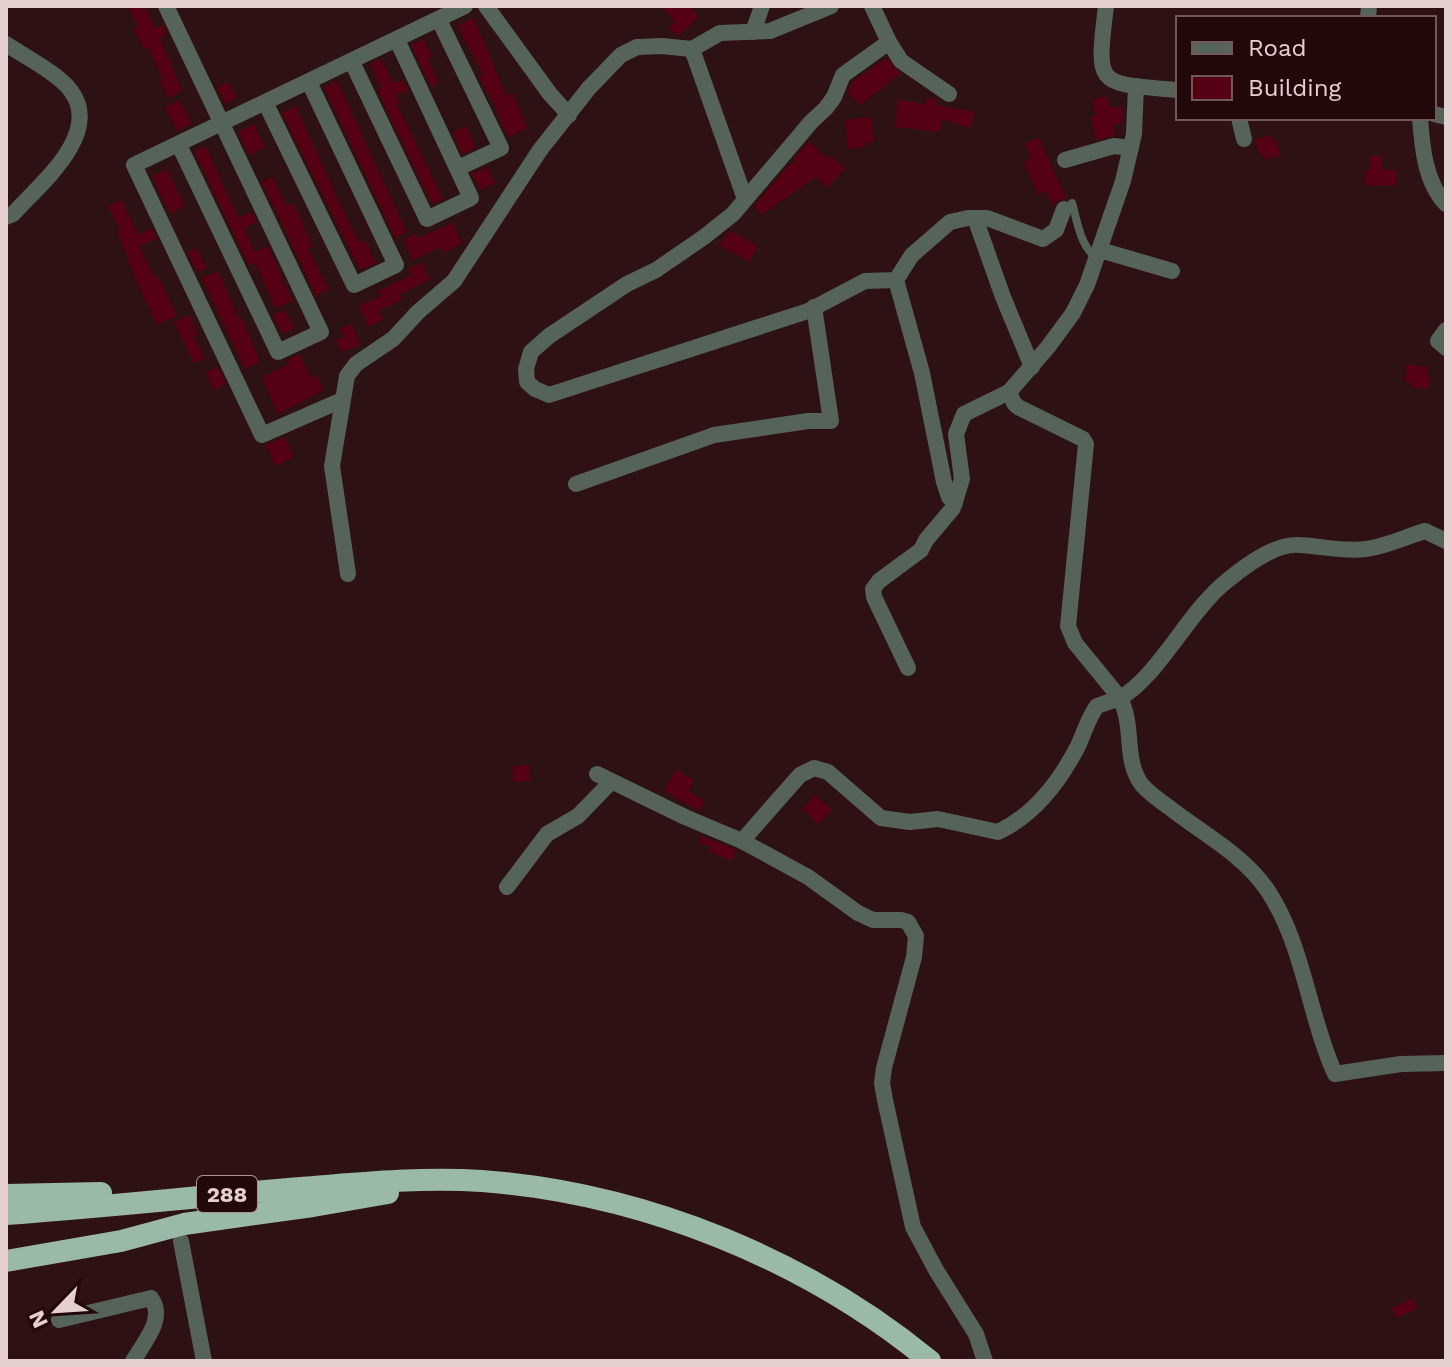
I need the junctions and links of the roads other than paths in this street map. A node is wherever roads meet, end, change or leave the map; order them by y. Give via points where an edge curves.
1 (166, 6) edge
2 (465, 6) edge
3 (486, 6) edge
4 (762, 6) edge
5 (831, 6) edge
6 (872, 6) edge
7 (1106, 6) edge
8 (439, 20) junction
9 (753, 32) junction
10 (397, 40) junction
11 (889, 42) junction
12 (6, 44) edge
13 (692, 49) junction
14 (352, 62) junction
15 (309, 82) junction
16 (1136, 86) junction
17 (1176, 90) edge
18 (949, 94) dead end
19 (266, 104) junction
20 (569, 115) junction
21 (1239, 120) edge
22 (1420, 120) edge
23 (222, 124) junction
24 (1244, 139) dead end
25 (179, 145) junction
26 (1131, 148) junction
27 (1065, 160) dead end
28 (458, 168) junction
29 (745, 199) junction
30 (1446, 204) edge
31 (1068, 206) joint
32 (6, 217) edge
33 (975, 218) junction
34 (1099, 254) junction
35 (1172, 271) dead end
36 (896, 280) junction
37 (814, 307) junction
38 (1446, 330) edge
39 (1446, 348) edge
40 (1032, 367) junction
41 (1009, 392) junction
42 (342, 400) junction
43 (576, 484) dead end
44 (955, 503) junction
45 (1446, 541) edge
46 (348, 574) dead end
47 (908, 668) dead end
48 (1120, 698) junction
49 (742, 841) junction
50 (507, 887) dead end
51 (1446, 1063) edge
52 (401, 1180) junction
53 (448, 1180) junction
54 (6, 1195) edge
55 (6, 1214) edge
56 (181, 1241) dead end
57 (6, 1261) edge
58 (844, 1300) junction
59 (59, 1320) dead end
60 (133, 1361) edge
61 (204, 1361) edge
62 (913, 1361) edge
63 (930, 1361) edge
64 (985, 1361) edge

1 - 23 street
2 - 8 street
3 - 20 street
4 - 9 street
5 - 9 street via 770,31
6 - 11 street
7 - 16 street via 1102,70 1110,80
8 - 10 street
8 - 28 street via 501,148
9 - 13 street via 720,33
10 - 14 street
10 - 28 street
11 - 18 street via 901,61
11 - 29 street via 843,75 826,108
12 - 32 street via 72,91 80,119 70,151
13 - 20 street via 637,47 621,55
13 - 29 street
14 - 15 street
14 - 28 street via 427,219 471,198
15 - 19 street
15 - 19 street via 396,265 354,285
16 - 17 street
16 - 26 street
19 - 23 street
20 - 42 street via 517,182 454,281 393,339 352,368
21 - 24 street
22 - 30 street via 1426,163
23 - 25 street
23 - 25 street via 321,332 278,352
25 - 42 street via 134,165 262,435
26 - 27 street via 1114,146
26 - 34 street
29 - 37 street via 704,237 549,336 531,352 527,382 549,395
31 - 33 street via 1056,230 1043,239
31 - 34 lane via 1083,242
33 - 36 street via 950,222 912,255
33 - 40 street
34 - 35 street
34 - 40 street via 1073,313
36 - 37 street via 865,281
36 - 44 street via 944,482
37 - 43 street via 831,421 714,435
38 - 39 street via 1438,341
40 - 41 street
41 - 44 street via 964,414 956,434 962,479
41 - 48 street via 1018,407 1086,444 1068,626 1075,643
42 - 46 street via 332,466
44 - 47 street via 921,550 873,589
45 - 48 street via 1425,531 1365,549 1295,544 1277,550 1226,581
48 - 49 street via 1097,706 1058,778 1022,818 998,832 938,819 881,818 828,772 814,768 800,775
48 - 51 street via 1130,728 1132,767 1143,786 1230,851 1266,888 1288,927 1335,1074
49 - 50 street via 604,778 578,816 547,834
49 - 64 street via 808,877 858,913 873,920 901,920 913,928 914,957 884,1068 883,1091 913,1227 976,1334
52 - 53 highway, 288
52 - 54 highway via 312,1175 99,1193
52 - 55 highway, 288
53 - 57 highway via 184,1224
53 - 58 highway, 288 via 535,1188 652,1214 741,1246
56 - 61 street
58 - 62 highway, 288
58 - 63 highway, 288 via 892,1329
59 - 60 street via 151,1298 157,1321

